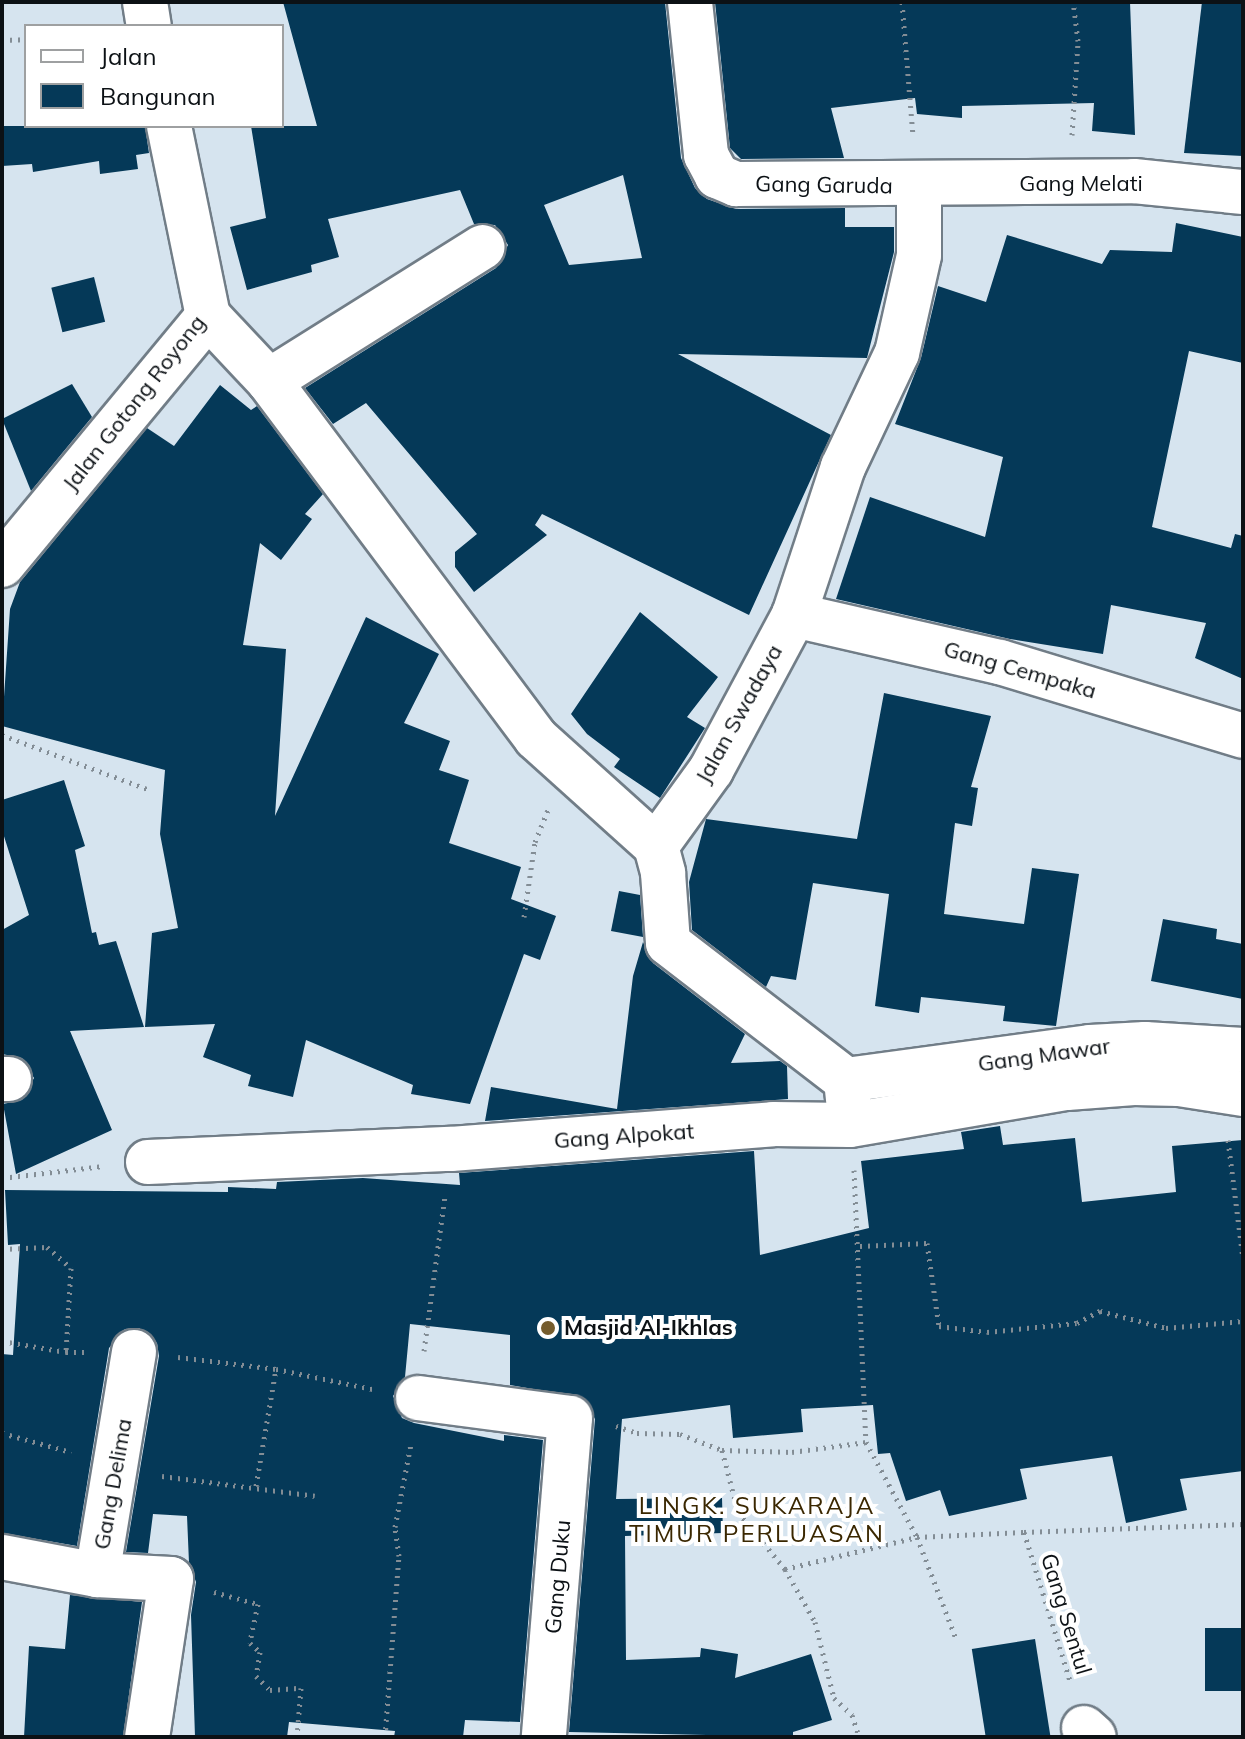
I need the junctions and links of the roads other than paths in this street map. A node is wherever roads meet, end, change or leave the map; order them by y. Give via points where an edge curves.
1 (145, 2) edge
2 (690, 2) edge
3 (149, 24) edge
4 (169, 128) edge
5 (919, 186) junction
6 (1243, 192) edge
7 (483, 247) dead end
8 (208, 316) junction
9 (269, 381) junction
10 (7, 544) edge
11 (794, 615) junction
12 (1243, 736) edge
13 (656, 846) junction
14 (1229, 1070) edge
15 (848, 1103) junction
16 (148, 1162) road end
17 (134, 1352) road end
18 (418, 1398) road end
19 (2, 1557) edge
20 (97, 1575) junction
21 (147, 1737) edge
22 (544, 1737) edge

1 - 3 street
2 - 5 street, Gang Garuda via 706,155 717,176 736,184
4 - 8 street, Jalan Gotong Royong
5 - 6 street, Gang Melati via 1134,181
5 - 11 street, Jalan Swadaya via 919,255 897,353 843,467
7 - 9 street
8 - 9 street
8 - 10 street, Jalan Gotong Royong
9 - 13 street via 564,767
11 - 12 street, Gang Cempaka via 1000,662
11 - 13 street, Jalan Swadaya via 711,770
13 - 15 street via 668,943
14 - 15 street, Gang Alpokat via 1164,1083
15 - 16 street, Gang Alpokat via 773,1124 451,1149
17 - 20 street, Gang Delima
18 - 22 street, Gang Duku via 570,1418
19 - 20 street
20 - 21 street, Gang Delima via 171,1579

